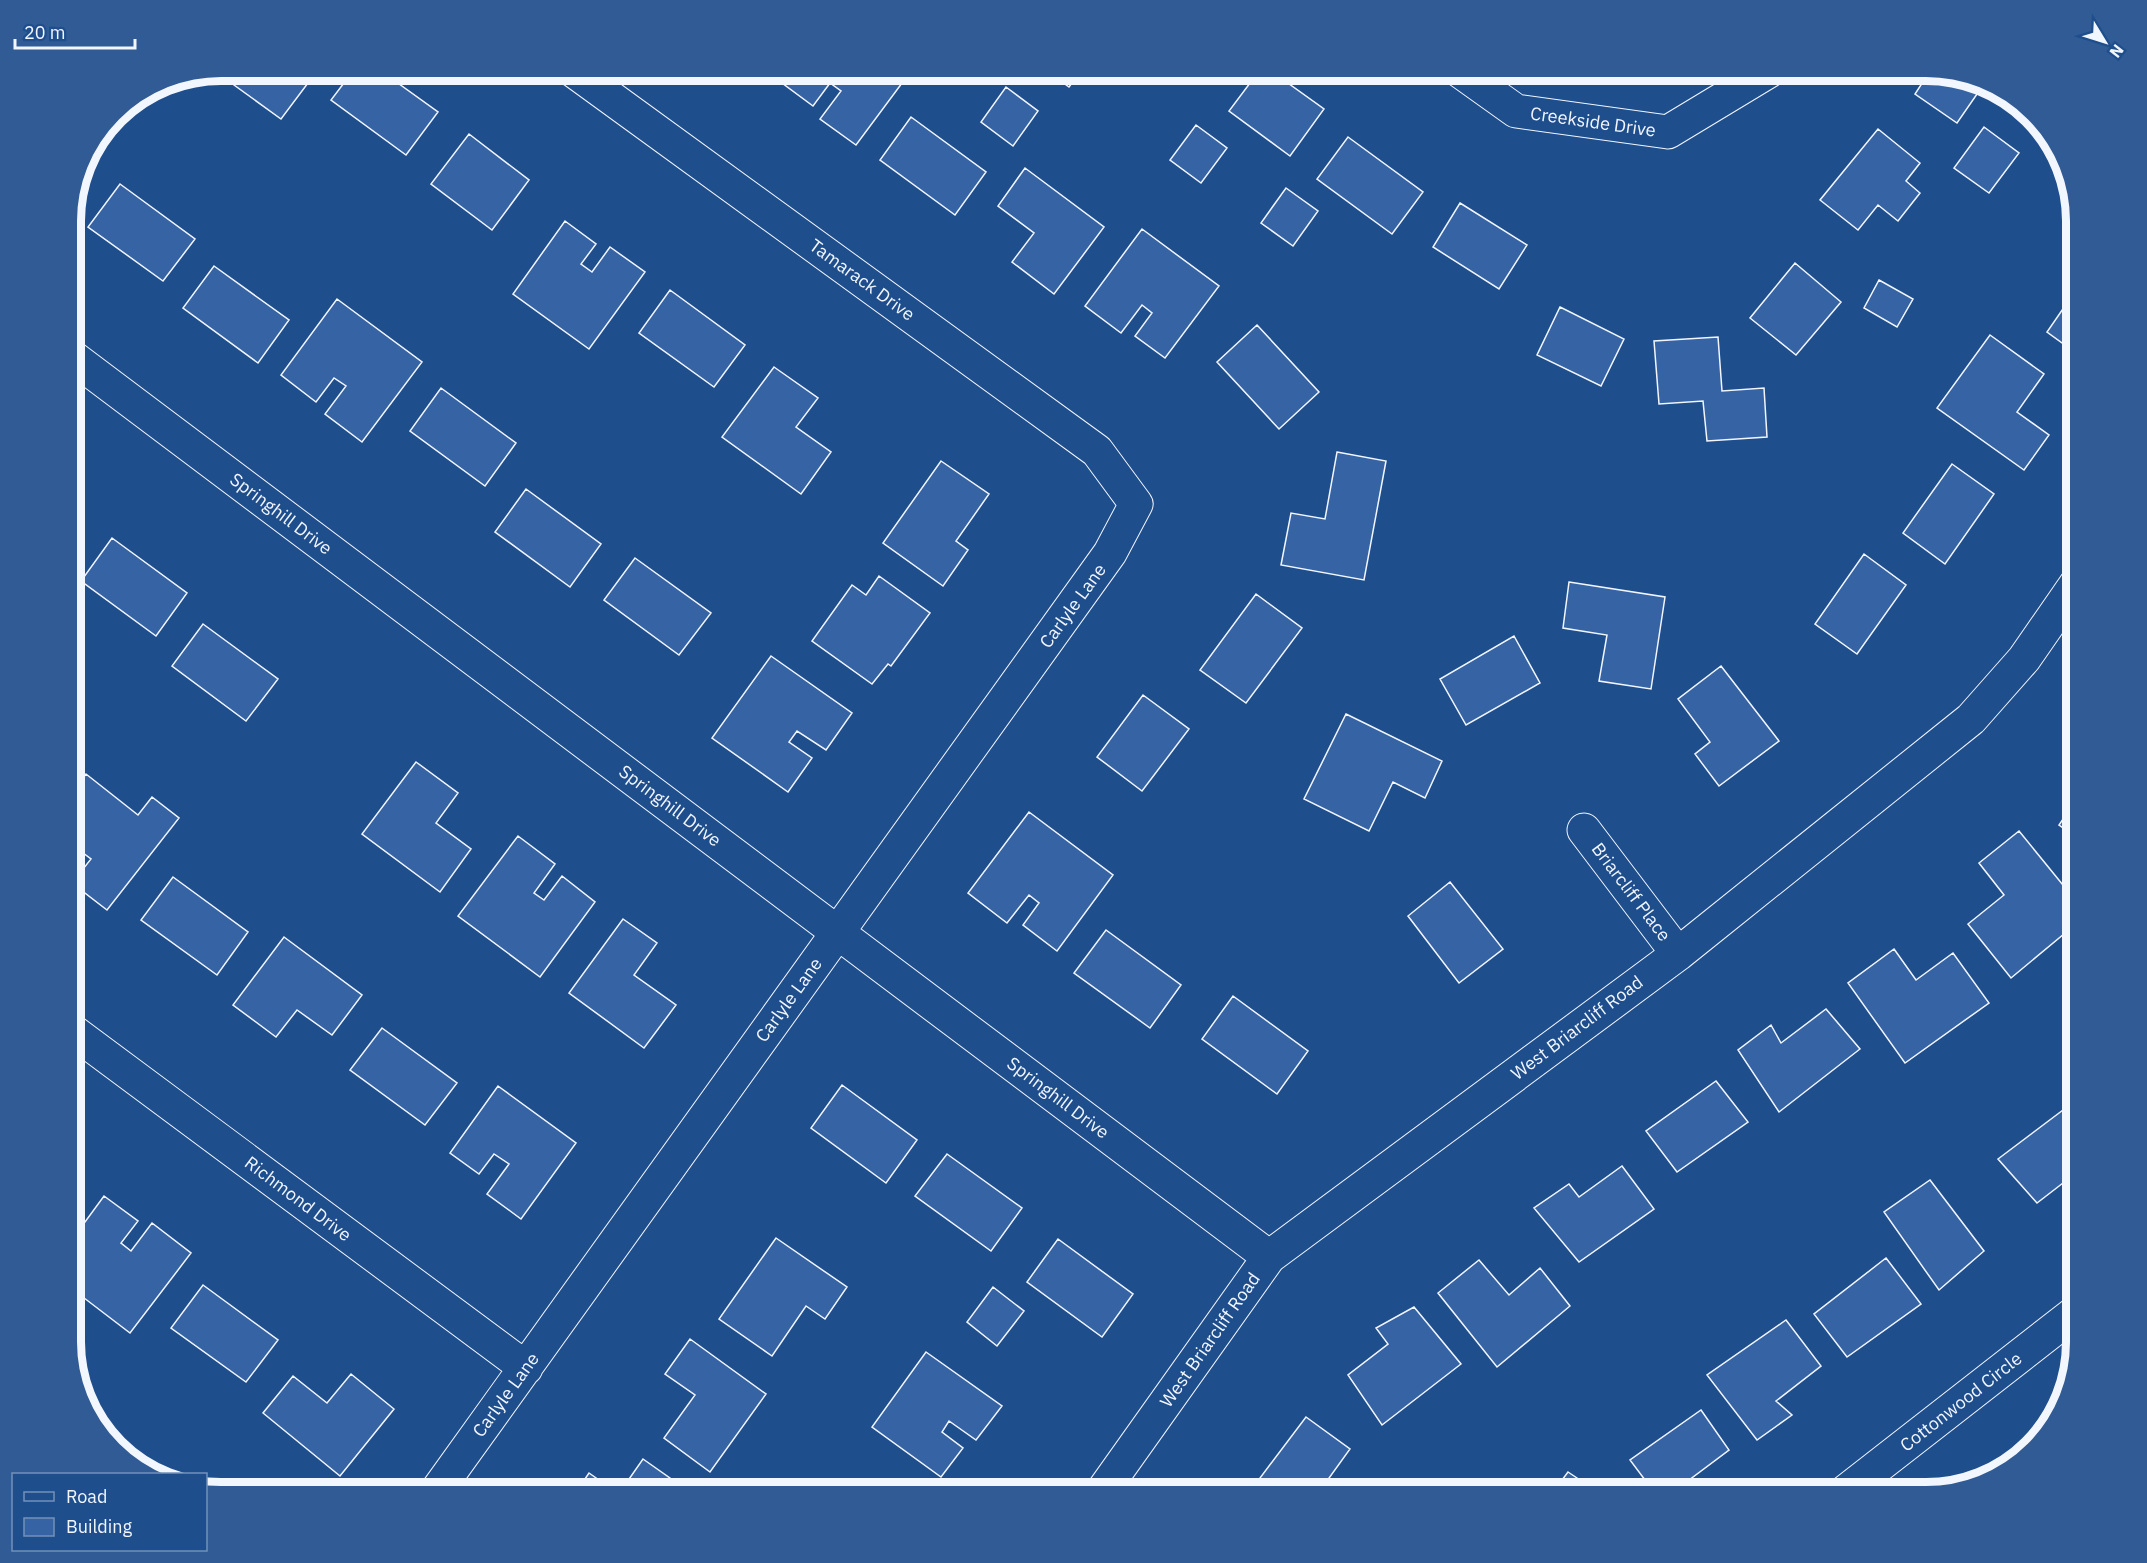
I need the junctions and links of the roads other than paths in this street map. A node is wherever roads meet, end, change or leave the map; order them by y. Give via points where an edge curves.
1 (589, 81) edge
2 (1475, 81) edge
3 (1751, 81) edge
4 (81, 364) edge
5 (1136, 504) joint
6 (2066, 598) edge
7 (1584, 830) dead end
8 (838, 932) junction
9 (1678, 954) junction
10 (81, 1037) edge
11 (1269, 1257) junction
12 (2066, 1320) edge
13 (526, 1368) junction
14 (443, 1482) edge
15 (1109, 1482) edge
16 (1858, 1482) edge

1 - 5 street, Tamarack Drive via 1097,451
2 - 3 street, Creekside Drive via 1516,111 1668,132
4 - 8 street, Springhill Drive
5 - 8 street, Carlyle Lane via 1110,553
6 - 9 street, West Briarcliff Road via 2024,658 1971,719
7 - 9 street, Briarcliff Place
8 - 11 street, Springhill Drive
8 - 13 street, Carlyle Lane
9 - 11 street, West Briarcliff Road
10 - 13 street, Richmond Drive
11 - 15 street, West Briarcliff Road
12 - 16 street, Cottonwood Circle
13 - 14 street, Carlyle Lane

